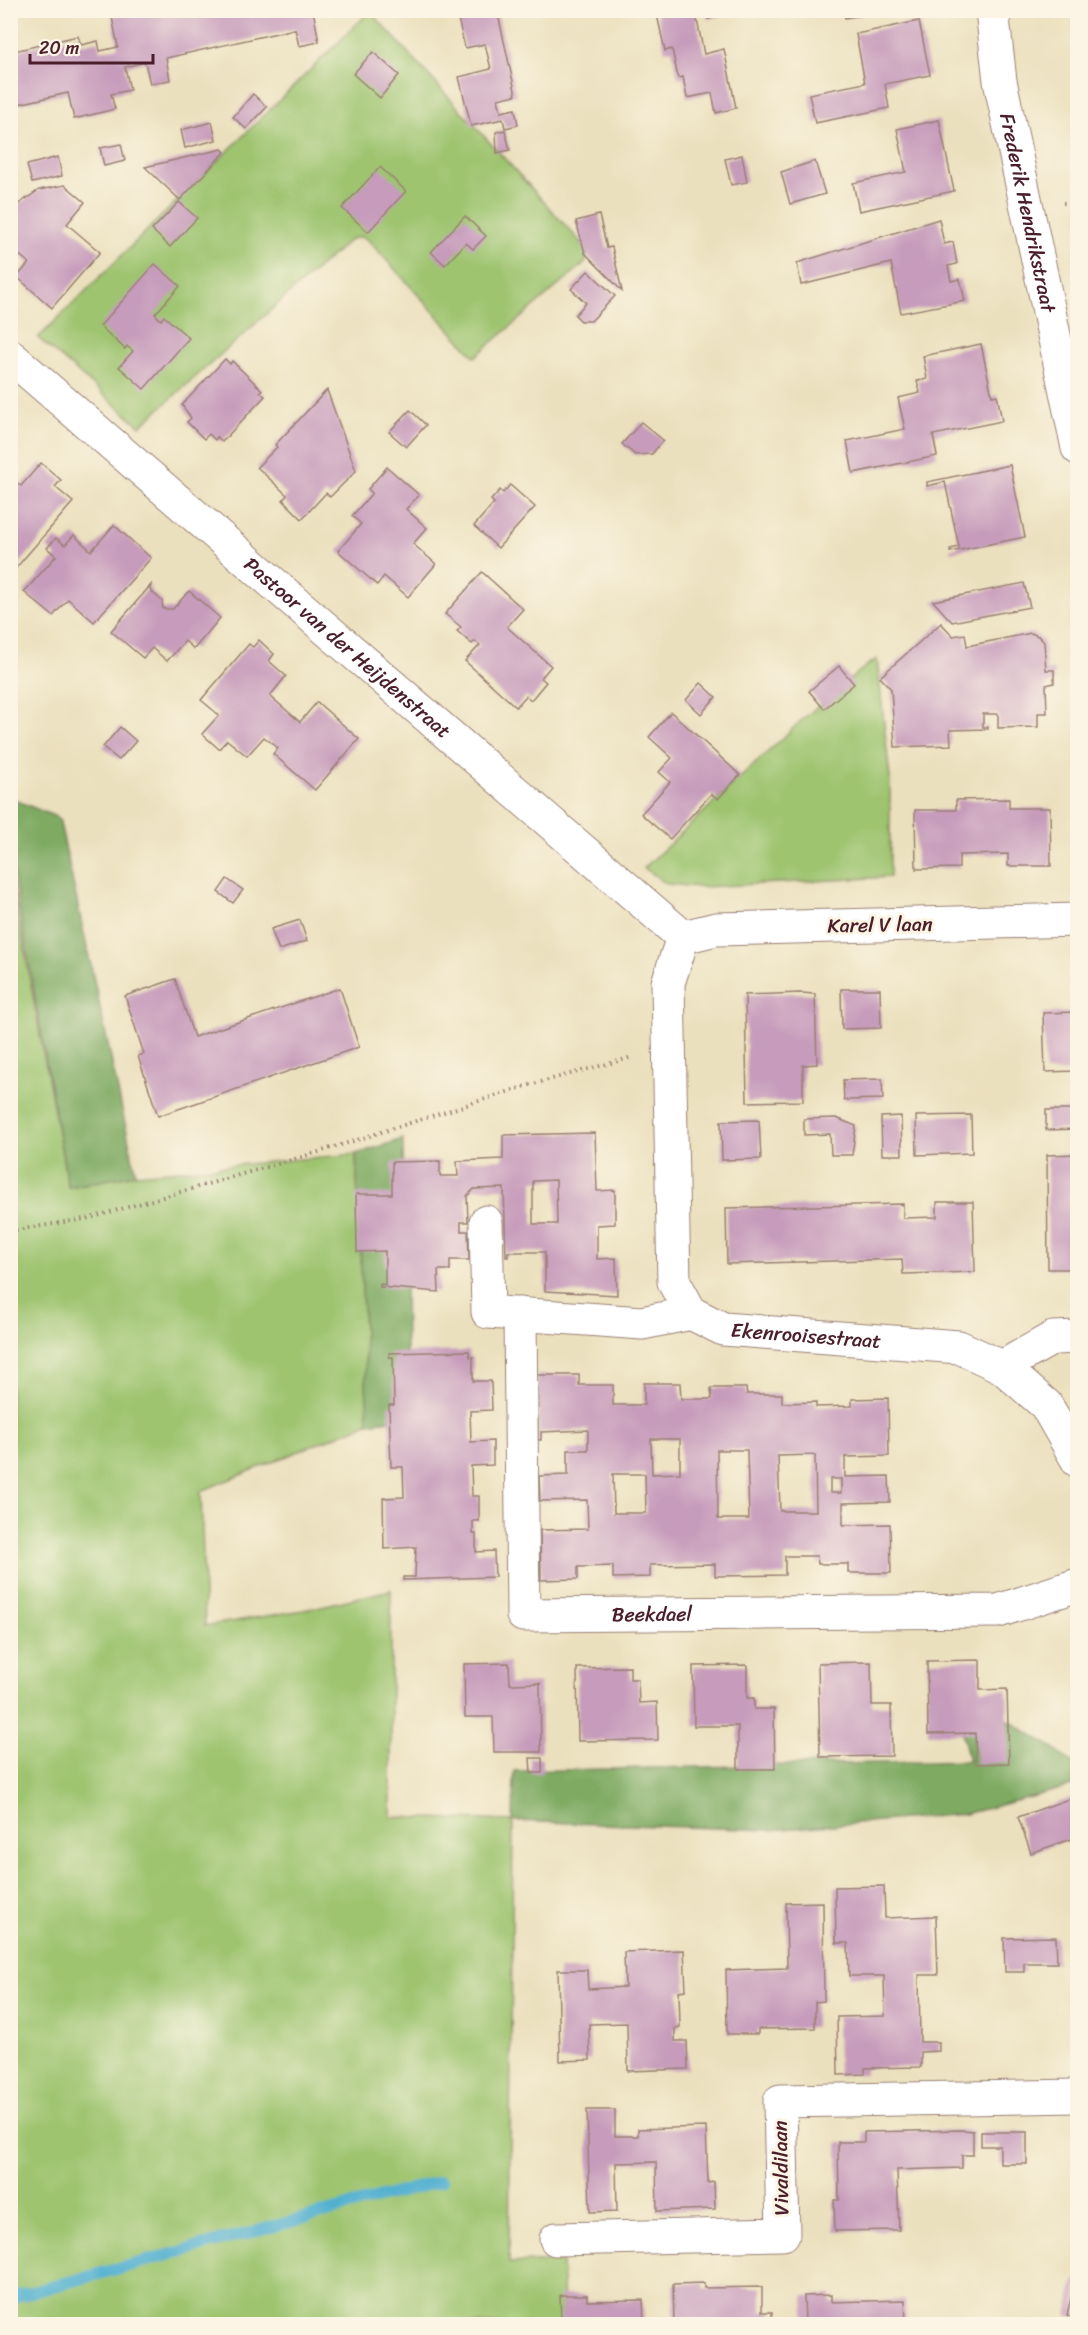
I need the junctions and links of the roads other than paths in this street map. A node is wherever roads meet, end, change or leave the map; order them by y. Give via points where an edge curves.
1 (992, 10) edge
2 (10, 356) edge
3 (1077, 448) edge
4 (1077, 920) edge
5 (683, 937) junction
6 (486, 1222) dead end
7 (691, 1313) junction
8 (520, 1314) junction
9 (1077, 1337) edge
10 (1002, 1367) junction
11 (1077, 1461) edge
12 (1077, 1585) edge
13 (1077, 2096) edge
14 (556, 2239) dead end

1 - 3 street, Frederik Hendrikstraat via 1000,81
2 - 5 street, Pastoor van der Heijdenstraat
4 - 5 street, Karel V laan via 716,929
5 - 7 street via 668,983 669,1048 674,1282
6 - 8 street via 488,1312
7 - 8 street via 642,1323
7 - 10 street, Ekenrooisestraat via 723,1329 959,1347
8 - 12 street, Beekdael via 523,1615 998,1611
9 - 10 street via 1053,1338
10 - 11 street, Ekenrooisestraat via 1046,1405
13 - 14 street, Vivaldilaan via 780,2101 783,2234

